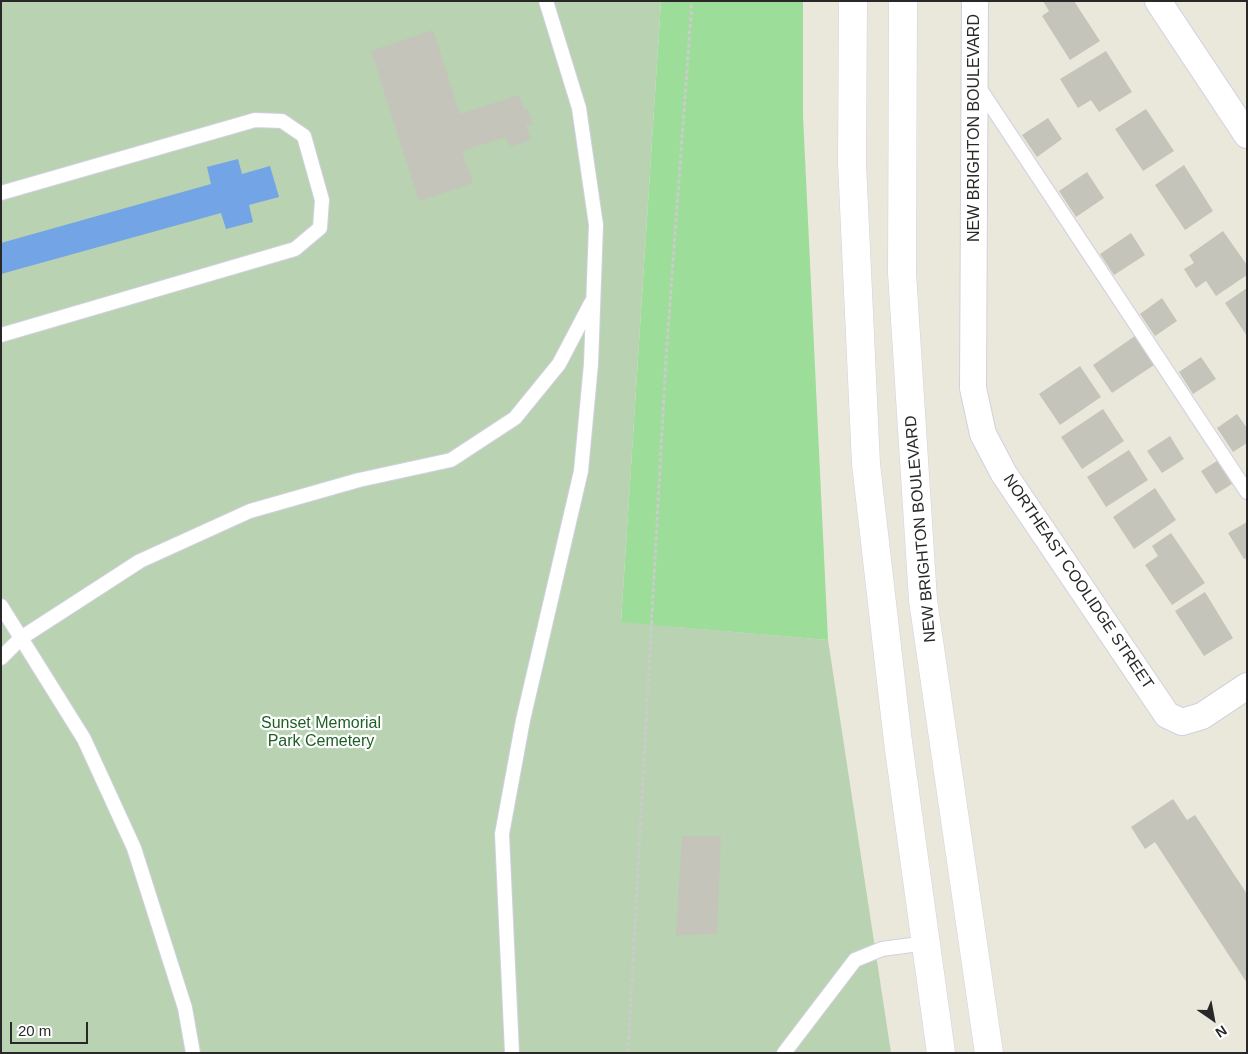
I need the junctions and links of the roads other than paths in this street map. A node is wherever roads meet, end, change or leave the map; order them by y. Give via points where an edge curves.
1 (546, 1) edge
2 (852, 1) edge
3 (903, 1) edge
4 (976, 1) edge
5 (1158, 1) edge
6 (976, 82) junction
7 (1247, 136) edge
8 (1, 193) edge
9 (593, 298) junction
10 (1, 334) edge
11 (983, 434) joint
12 (1247, 492) edge
13 (1, 606) edge
14 (20, 638) junction
15 (1, 658) edge
16 (1247, 686) edge
17 (926, 943) junction
18 (193, 1053) edge
19 (512, 1053) edge
20 (784, 1053) edge
21 (941, 1053) edge
22 (989, 1053) edge

1 - 9 lane via 579,108 596,225
2 - 17 main road via 852,163 866,464 898,742
3 - 22 main road, NEW BRIGHTON BOULEVARD via 902,273 923,600
4 - 6 street, NEW BRIGHTON BOULEVARD
5 - 7 street
6 - 11 street, NEW BRIGHTON BOULEVARD via 972,388
6 - 12 lane
8 - 10 lane via 255,120 282,121 304,136 322,200 320,228 295,249
9 - 14 lane via 559,364 516,418 451,460 359,480 250,511 140,561
9 - 19 lane via 591,364 580,471 523,720 502,834
11 - 16 street, NORTHEAST COOLIDGE STREET via 1004,474 1167,715 1182,722 1202,716
13 - 14 lane
14 - 15 lane
14 - 18 lane via 84,739 134,848 185,1008
17 - 20 lane via 882,949 855,960
17 - 21 main road

